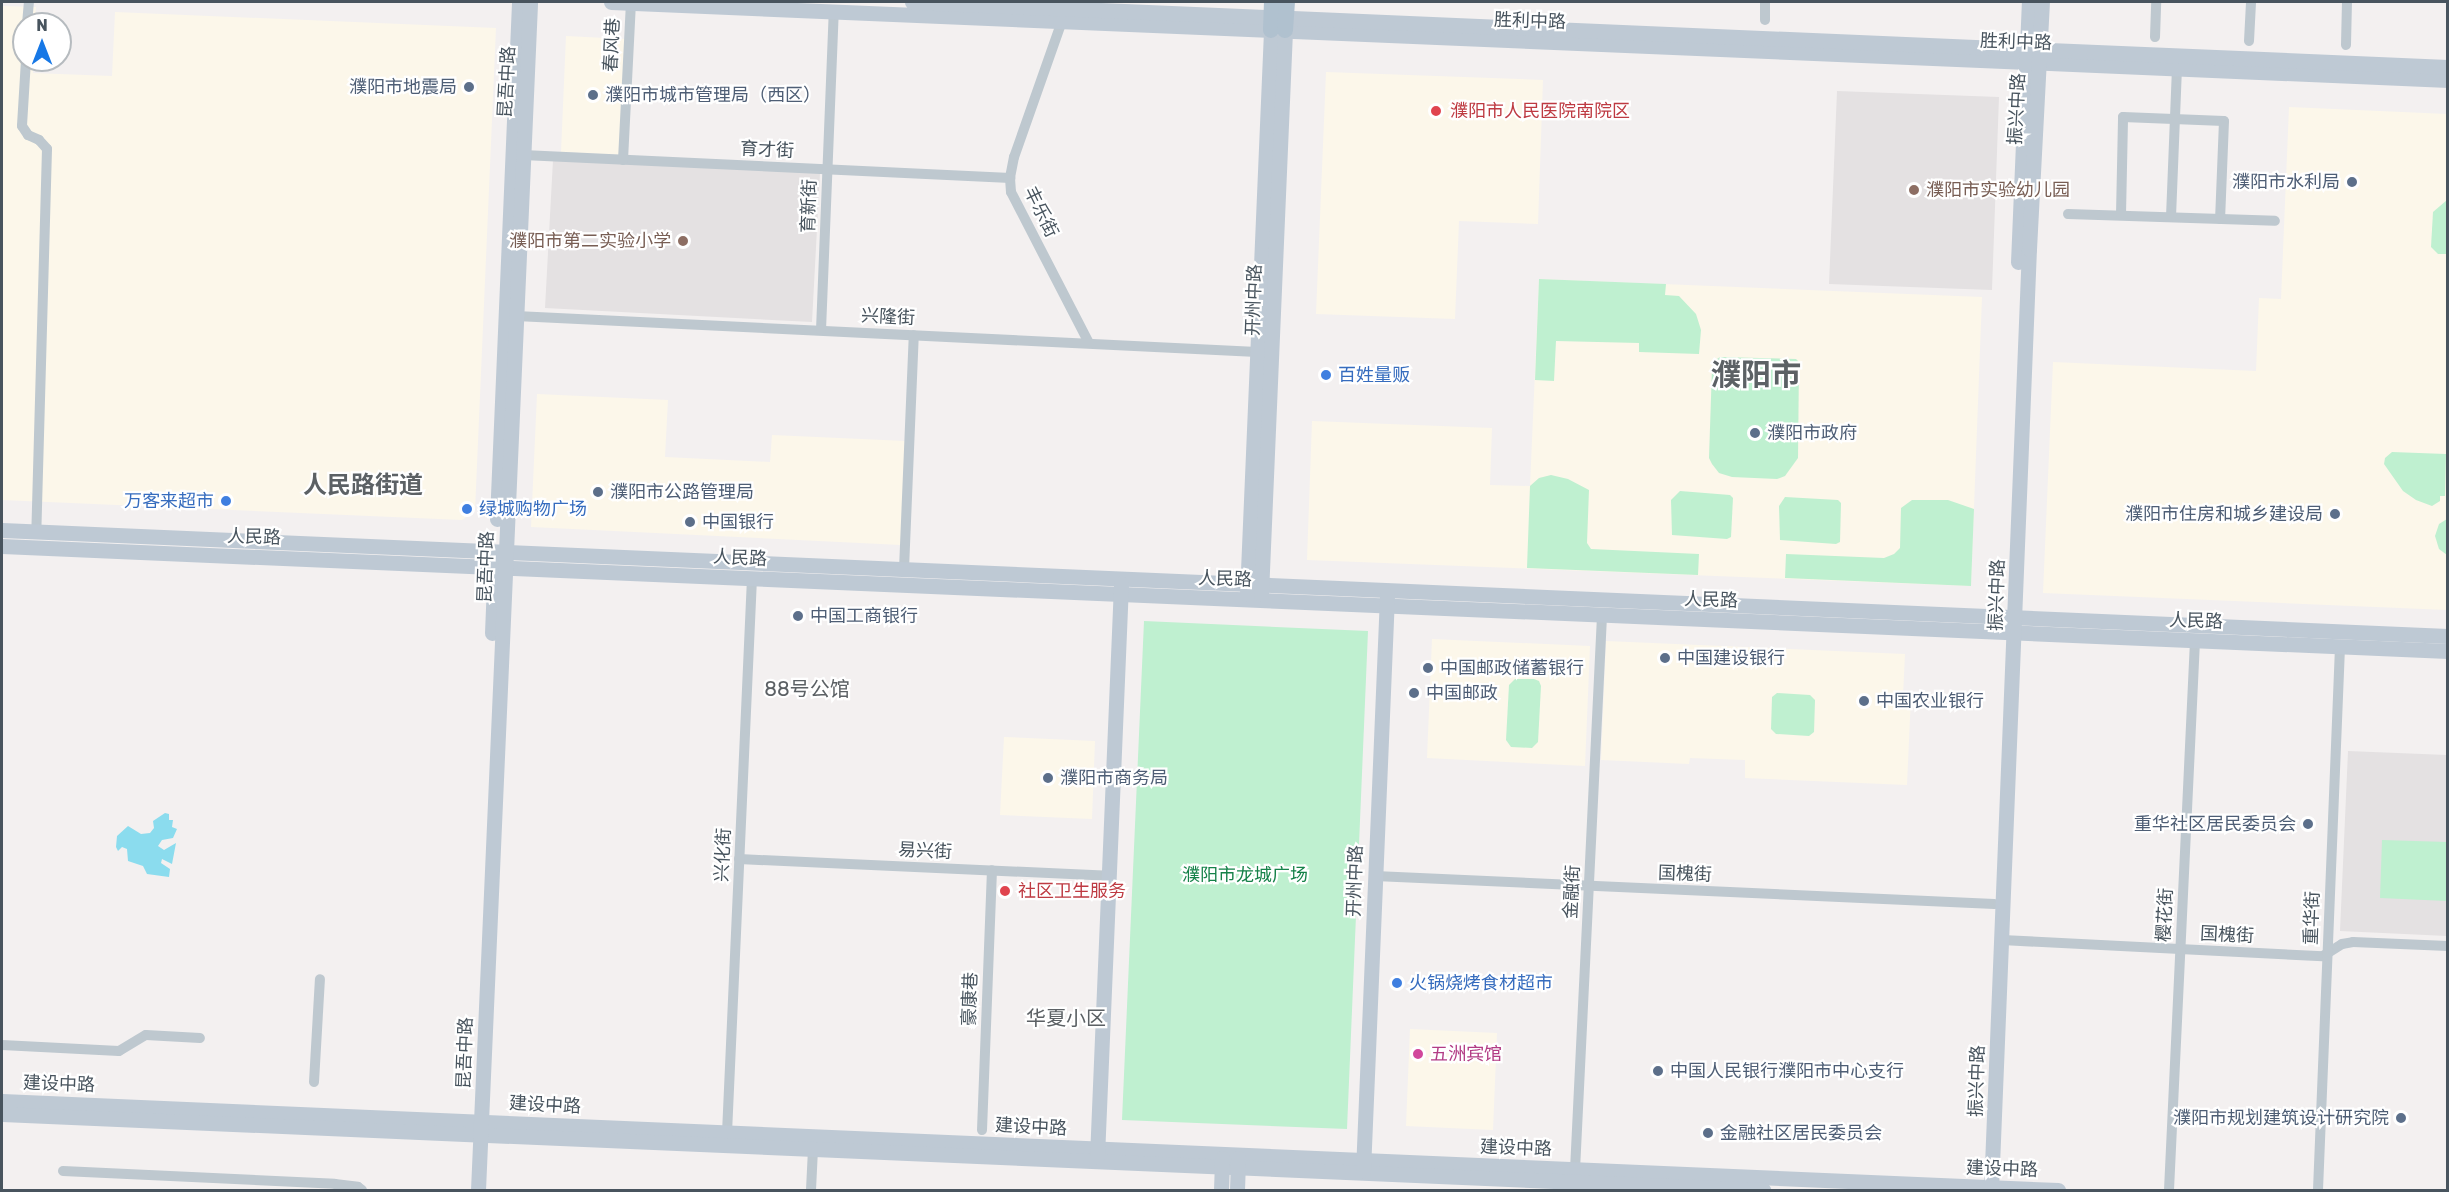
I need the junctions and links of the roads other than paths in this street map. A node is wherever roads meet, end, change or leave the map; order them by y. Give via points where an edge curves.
1 (519, 2) edge
2 (530, 2) edge
3 (611, 2) edge
4 (631, 2) edge
5 (912, 2) edge
6 (1765, 2) edge
7 (2029, 2) edge
8 (2042, 2) edge
9 (2156, 2) edge
10 (2251, 2) edge
11 (2347, 2) edge
12 (834, 11) junction
13 (1279, 16) edge
14 (1765, 20) dead end
15 (1062, 21) junction
16 (2155, 37) dead end
17 (2249, 41) dead end
18 (2346, 45) dead end
19 (2033, 56) junction
20 (2448, 67) edge
21 (2177, 68) junction
22 (25, 72) edge
23 (2448, 80) edge
24 (2175, 119) junction
25 (524, 155) junction
26 (623, 160) junction
27 (827, 170) junction
28 (1010, 178) junction
29 (2068, 213) dead end
30 (2121, 215) junction
31 (2171, 217) junction
32 (2220, 219) junction
33 (2275, 221) dead end
34 (516, 316) junction
35 (820, 330) junction
36 (914, 335) junction
37 (1089, 343) junction
38 (1257, 352) junction
39 (2, 530) edge
40 (36, 532) junction
41 (2, 546) edge
42 (501, 559) junction
43 (904, 569) junction
44 (752, 578) junction
45 (1121, 586) junction
46 (1254, 592) junction
47 (1387, 598) junction
48 (1602, 615) junction
49 (2010, 625) junction
50 (2448, 636) edge
51 (2195, 641) junction
52 (2340, 647) junction
53 (2448, 651) edge
54 (739, 859) junction
55 (992, 870) junction
56 (1109, 876) junction
57 (1375, 876) junction
58 (1589, 887) junction
59 (1994, 904) junction
60 (2002, 940) junction
61 (2448, 946) edge
62 (2179, 949) junction
63 (2327, 954) junction
64 (320, 980) dead end
65 (200, 1038) dead end
66 (2, 1045) edge
67 (314, 1082) dead end
68 (2, 1101) edge
69 (2, 1114) edge
70 (476, 1128) junction
71 (982, 1130) dead end
72 (728, 1133) junction
73 (813, 1149) junction
74 (1097, 1155) junction
75 (1222, 1161) junction
76 (1238, 1162) junction
77 (1363, 1167) junction
78 (1575, 1170) junction
79 (63, 1171) dead end
80 (1987, 1189) edge
81 (362, 1191) edge
82 (469, 1191) edge
83 (478, 1191) edge
84 (811, 1191) edge
85 (1221, 1191) edge
86 (1237, 1191) edge
87 (1763, 1191) edge
88 (2058, 1191) edge
89 (2169, 1191) edge
90 (2318, 1191) edge

1 - 42 street, 昆吾中路
2 - 25 street, 昆吾中路
3 - 4 street, 胜利中路
4 - 12 street, 胜利中路
4 - 26 street, 春风巷
5 - 13 street, 胜利中路
6 - 14 street
7 - 19 street, 振兴中路
8 - 19 street, 振兴中路
9 - 16 street
10 - 17 street
11 - 18 street
12 - 15 street, 胜利中路
12 - 27 street, 育新街
13 - 15 street, 胜利中路
13 - 19 street, 胜利中路
13 - 38 street, 开州中路
13 - 46 street, 开州中路
15 - 28 street, 丰乐街
19 - 20 street, 胜利中路
19 - 21 street, 胜利中路
19 - 49 street, 振兴中路
21 - 23 street, 胜利中路
21 - 24 street
22 - 40 street via 22,126 47,149
24 - 30 street via 2123,117
24 - 31 street
24 - 32 street via 2224,121
25 - 26 street, 育才街
25 - 34 street, 昆吾中路
26 - 27 street, 育才街
27 - 28 street, 育才街
27 - 35 street, 育新街
28 - 37 street, 丰乐街 via 1011,192
29 - 30 street
30 - 31 street
31 - 32 street
32 - 33 street
34 - 35 street, 兴隆街
34 - 42 street, 昆吾中路
35 - 36 street, 兴隆街
36 - 37 street, 兴隆街
36 - 43 street
37 - 38 street, 兴隆街
38 - 46 street, 开州中路
39 - 40 street, 人民路
40 - 42 street, 人民路
41 - 42 street, 人民路
42 - 43 street, 人民路
42 - 44 street, 人民路
42 - 70 street, 昆吾中路
43 - 45 street, 人民路
44 - 45 street, 人民路
44 - 54 street, 兴化街
45 - 46 street, 人民路
45 - 56 street
46 - 47 street, 人民路
47 - 48 street, 人民路
47 - 49 street, 人民路
47 - 57 street, 开州中路
48 - 49 street, 人民路
48 - 58 street, 金融街
49 - 50 street, 人民路
49 - 51 street, 人民路
49 - 59 street, 振兴中路
49 - 60 street, 振兴中路
51 - 52 street, 人民路
51 - 62 street, 樱花街
52 - 53 street, 人民路
52 - 63 street, 重华街
54 - 55 street, 易兴街
54 - 72 street, 兴化街
55 - 56 street, 易兴街
55 - 71 street, 豪康巷
56 - 74 street
57 - 58 street, 国槐街
57 - 77 street, 开州中路
58 - 59 street, 国槐街
58 - 78 street, 金融街
59 - 80 street, 振兴中路
60 - 62 street, 国槐街
60 - 80 street, 振兴中路
61 - 63 street, 国槐街 via 2353,942
62 - 63 street, 国槐街
62 - 89 street, 樱花街
63 - 90 street, 重华街
64 - 67 street
65 - 66 street via 146,1035 118,1051
68 - 70 street, 建设中路
69 - 70 street, 建设中路
70 - 72 street, 建设中路
70 - 73 street, 建设中路
70 - 82 street
70 - 83 street
72 - 74 street, 建设中路
73 - 74 street, 建设中路
73 - 84 street
74 - 75 street, 建设中路
75 - 76 street, 建设中路
75 - 85 street
76 - 77 street, 建设中路
76 - 86 street
77 - 78 street, 建设中路
77 - 87 street, 建设中路
78 - 80 street, 建设中路
79 - 81 street via 335,1184
80 - 88 street, 建设中路

